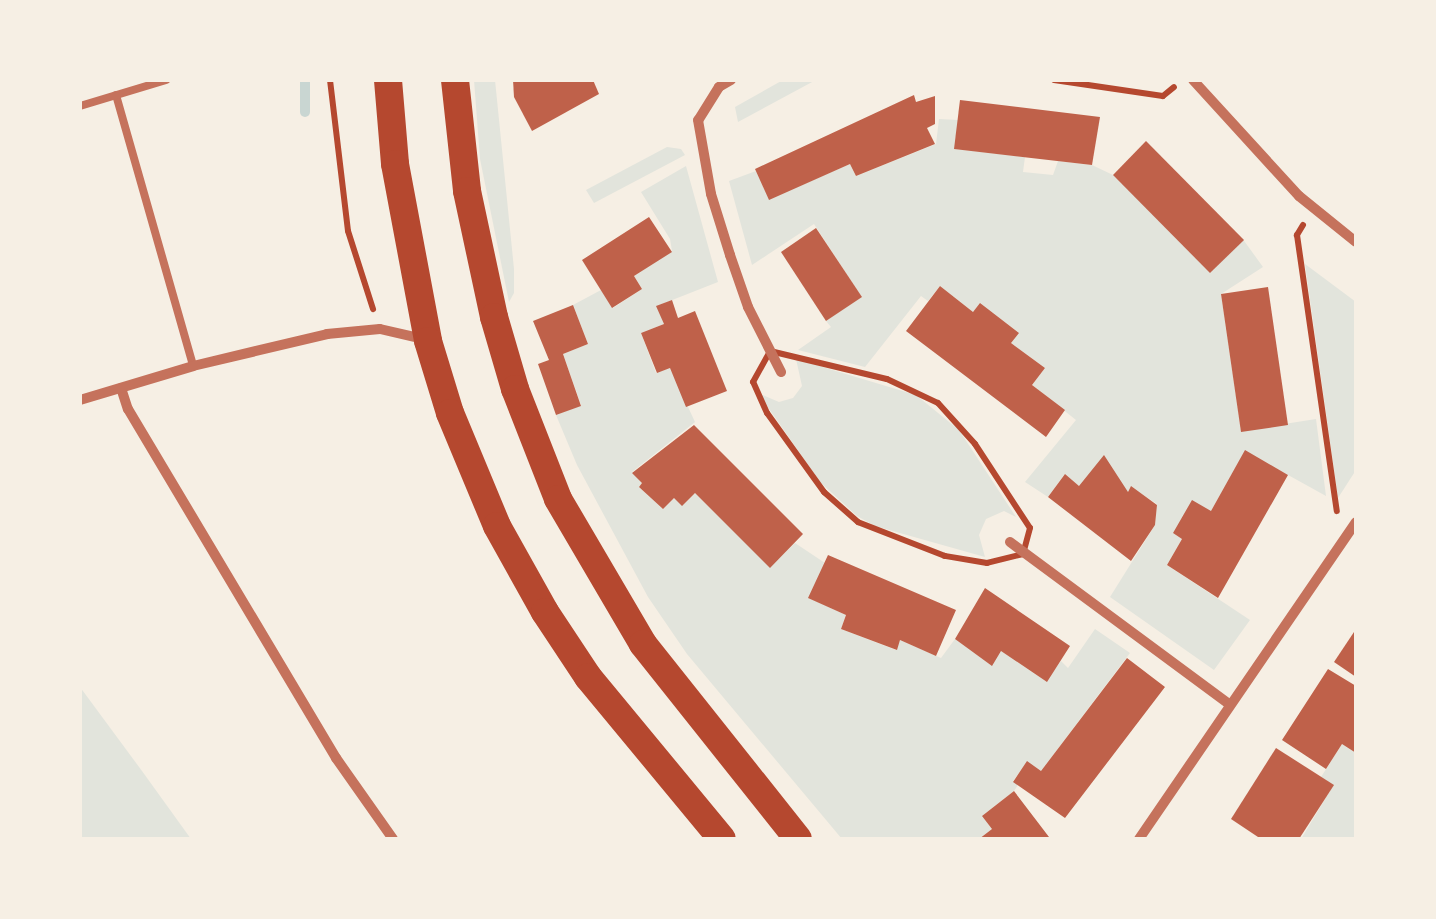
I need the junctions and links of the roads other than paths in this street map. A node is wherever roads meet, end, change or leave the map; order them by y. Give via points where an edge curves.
1 (166, 80) edge
2 (388, 80) edge
3 (455, 80) edge
4 (732, 80) edge
5 (1193, 80) edge
6 (116, 95) junction
7 (80, 106) edge
8 (1356, 242) edge
9 (428, 341) junction
10 (193, 366) junction
11 (781, 372) dead end
12 (121, 388) junction
13 (80, 400) edge
14 (1356, 522) edge
15 (1010, 542) dead end
16 (1229, 704) junction
17 (673, 783) junction
18 (393, 839) edge
19 (711, 839) edge
20 (722, 839) edge
21 (798, 839) edge
22 (1138, 839) edge

1 - 6 lane
2 - 9 highway via 394,164
3 - 21 highway via 467,191 494,317 558,500 643,644
4 - 11 street via 719,87 698,120 730,255
5 - 8 street via 1299,196
6 - 7 lane
6 - 10 lane
9 - 10 street via 380,329 327,334
9 - 17 highway via 498,526 544,612
10 - 12 street
12 - 13 street
12 - 18 street via 336,758
14 - 16 street
15 - 16 street
16 - 22 street
17 - 19 highway
17 - 20 highway

